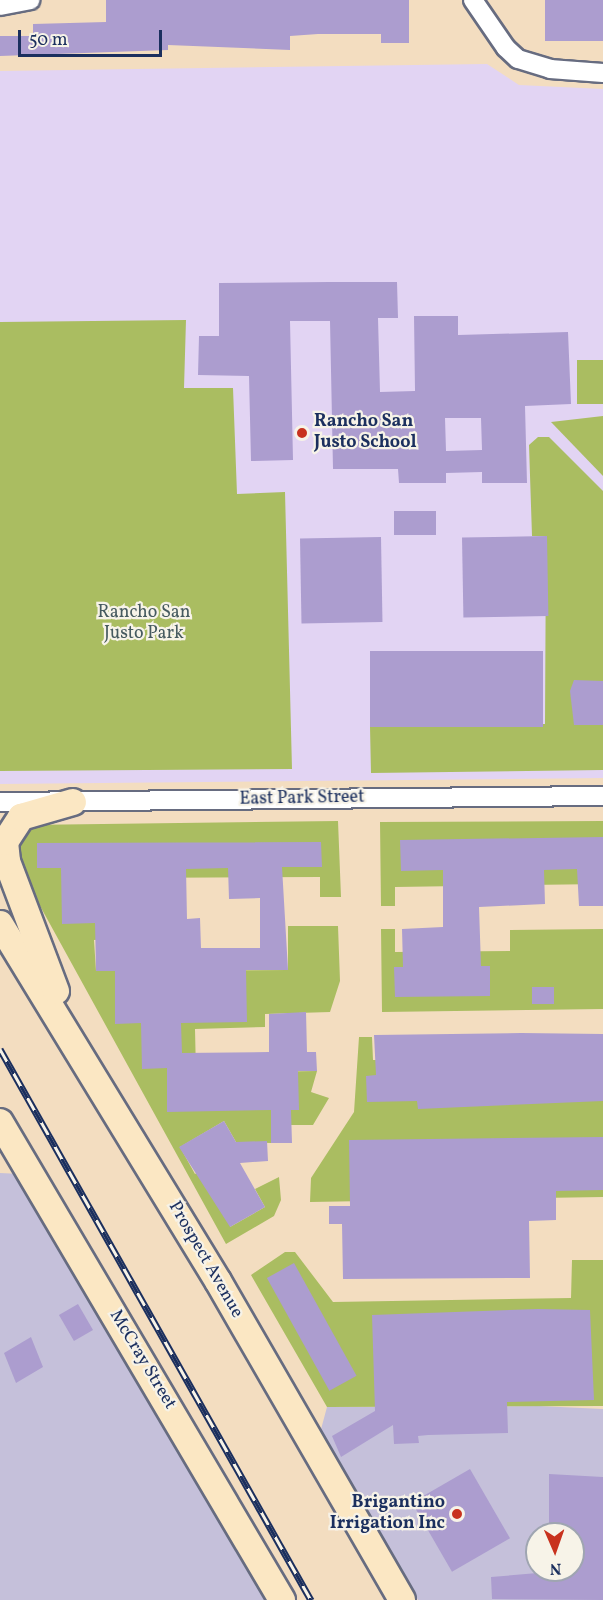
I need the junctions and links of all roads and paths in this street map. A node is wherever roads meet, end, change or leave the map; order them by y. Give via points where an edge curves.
1 (30, 0) edge
2 (473, 0) edge
3 (0, 6) edge
4 (603, 73) edge
5 (603, 796) edge
6 (0, 802) edge
7 (73, 802) junction
8 (0, 924) edge
9 (74, 1039) junction
10 (0, 1122) edge
11 (8, 1152) edge
12 (282, 1600) edge
13 (402, 1600) edge

1 - 3 street
2 - 4 street via 518,59 550,69
5 - 7 street, East Park Street
6 - 7 street, East Park Street
7 - 9 street via 21,817 5,842 7,861
8 - 9 street, Prospect Avenue
9 - 13 street, Prospect Avenue
10 - 11 street, McCray Street
11 - 12 street, McCray Street

